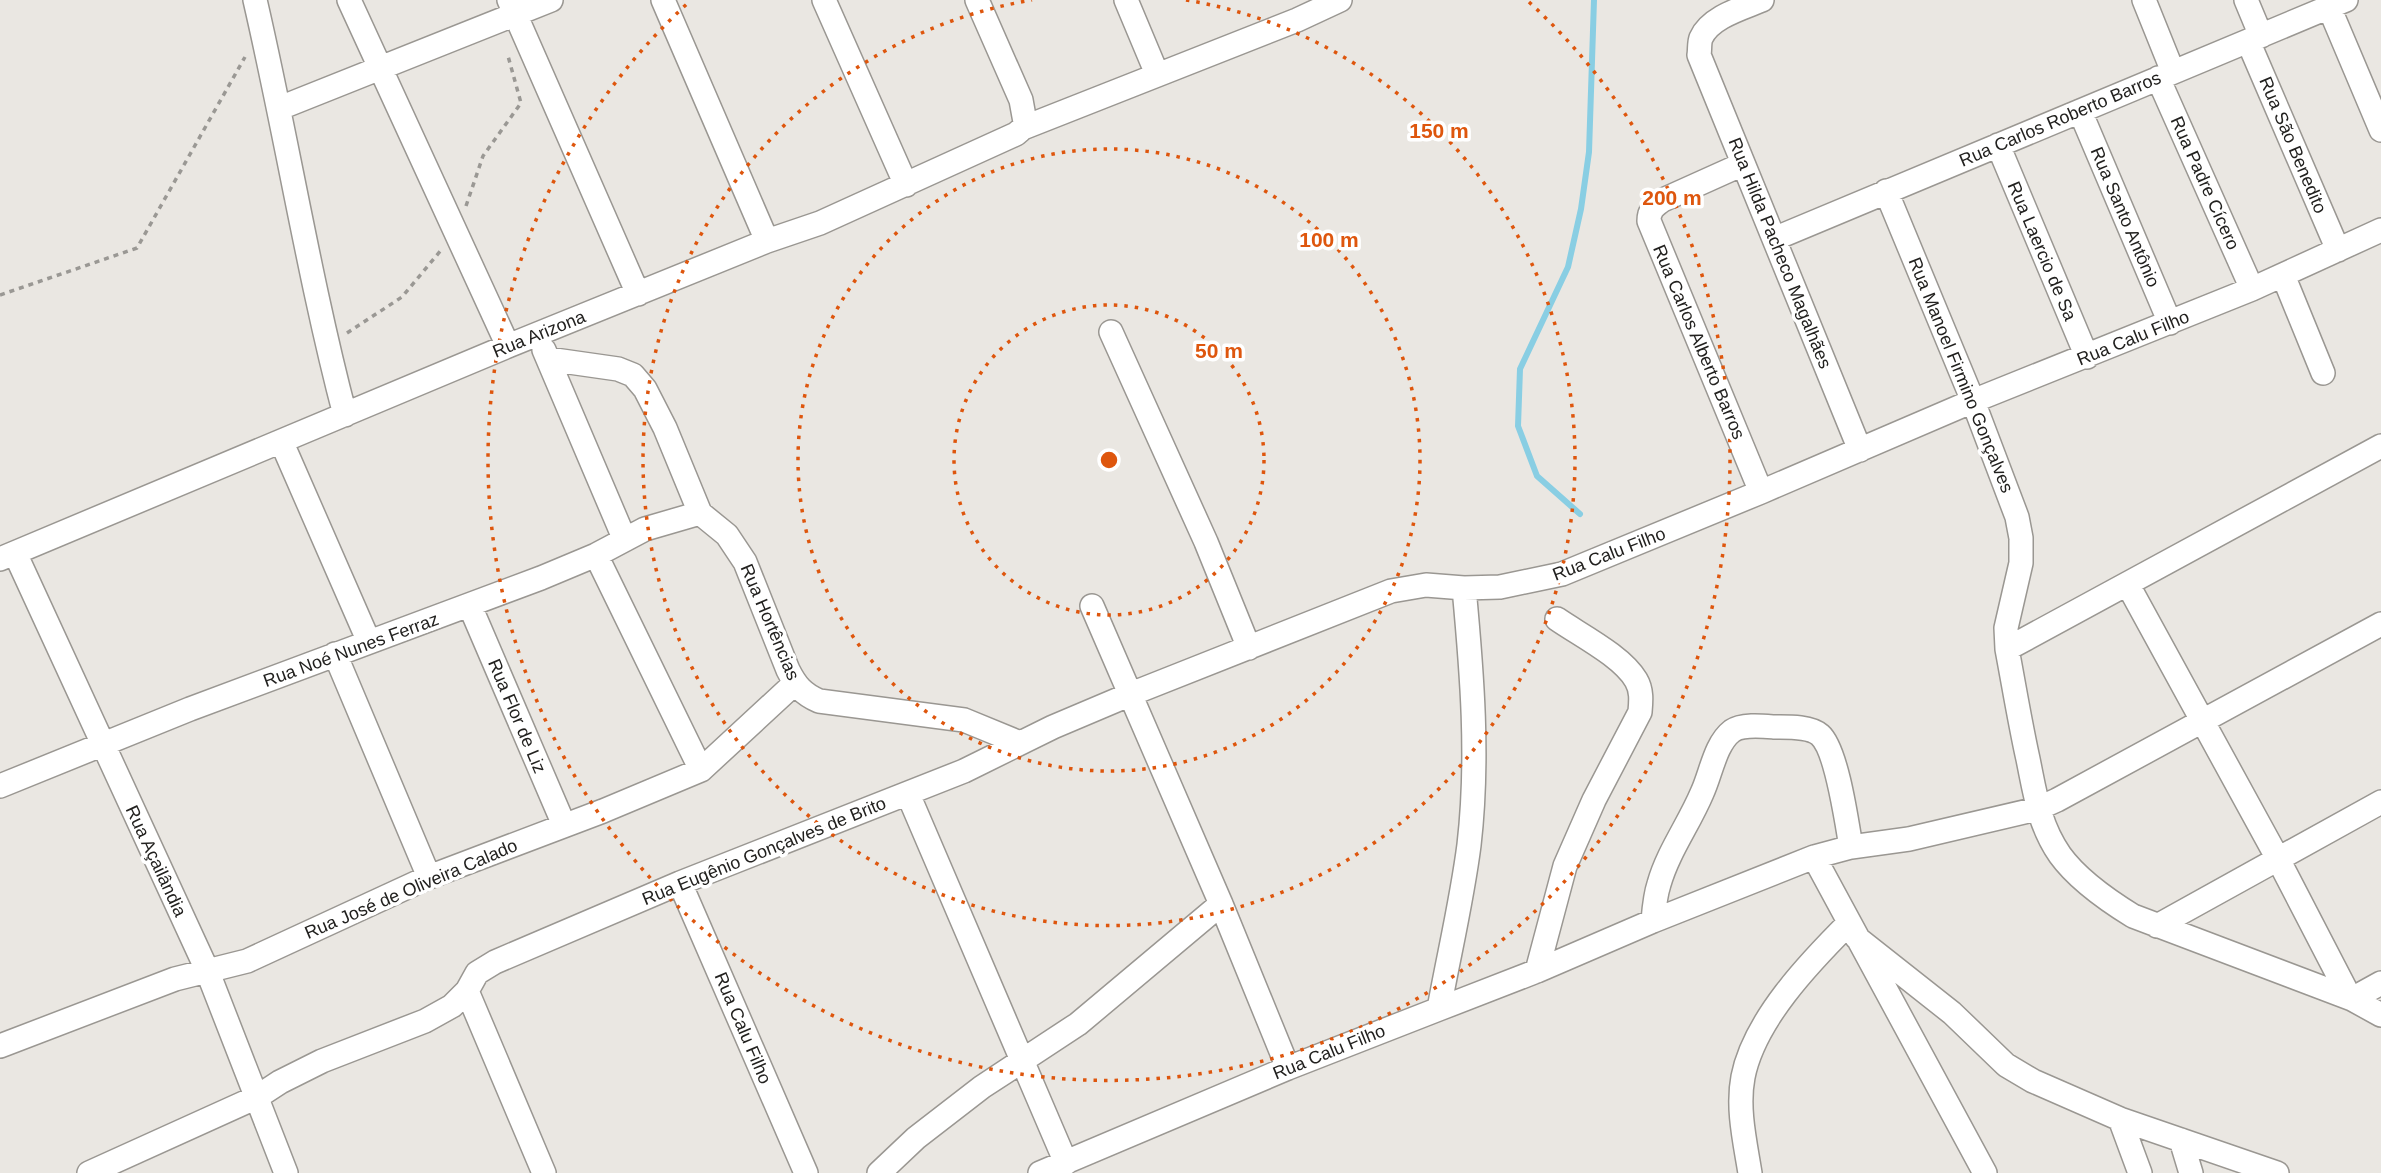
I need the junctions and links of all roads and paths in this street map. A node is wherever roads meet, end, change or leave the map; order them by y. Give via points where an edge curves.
1 (255, 0) edge
2 (349, 0) edge
3 (551, 0) edge
4 (663, 0) edge
5 (824, 0) edge
6 (977, 0) edge
7 (1126, 0) edge
8 (1339, 0) edge
9 (1762, 0) edge
10 (2144, 0) edge
11 (2246, 0) edge
12 (2337, 4) edge
13 (512, 7) edge
14 (1293, 10) edge
15 (261, 28) junction
16 (2255, 38) junction
17 (380, 68) junction
18 (1157, 74) junction
19 (2166, 75) junction
20 (280, 108) junction
21 (2080, 111) junction
22 (1023, 128) junction
23 (2381, 130) edge
24 (1998, 145) junction
25 (1744, 164) junction
26 (906, 185) junction
27 (1886, 191) junction
28 (2381, 230) edge
29 (1774, 240) junction
30 (767, 241) junction
31 (2338, 250) junction
32 (2283, 275) junction
33 (2252, 289) junction
34 (638, 294) junction
35 (0, 295) edge
36 (2170, 323) junction
37 (1111, 332) dead end
38 (538, 334) junction
39 (508, 346) junction
40 (2087, 357) junction
41 (548, 359) junction
42 (2323, 373) dead end
43 (1973, 401) junction
44 (345, 415) junction
45 (282, 443) junction
46 (2381, 446) edge
47 (1860, 450) junction
48 (1761, 492) junction
49 (700, 513) junction
50 (624, 538) junction
51 (596, 555) junction
52 (7, 556) edge
53 (2128, 585) junction
54 (1464, 588) junction
55 (470, 606) junction
56 (1092, 606) dead end
57 (1557, 619) dead end
58 (2381, 624) edge
59 (369, 642) junction
60 (1249, 648) junction
61 (2007, 649) junction
62 (335, 654) junction
63 (799, 689) junction
64 (1131, 694) junction
65 (2204, 722) junction
66 (1020, 743) junction
67 (103, 744) junction
68 (701, 770) junction
69 (0, 786) edge
70 (908, 794) junction
71 (2381, 802) edge
72 (2037, 809) junction
73 (564, 825) junction
74 (1851, 847) junction
75 (1814, 857) junction
76 (2278, 859) junction
77 (429, 877) junction
78 (680, 883) junction
79 (1221, 904) junction
80 (1653, 921) junction
81 (2157, 926) junction
82 (1853, 931) junction
83 (206, 970) junction
84 (1537, 971) junction
85 (2381, 982) edge
86 (467, 991) junction
87 (2351, 998) junction
88 (1439, 1009) junction
89 (2381, 1015) edge
90 (0, 1046) edge
91 (1024, 1061) junction
92 (1288, 1069) junction
93 (257, 1097) junction
94 (2120, 1119) junction
95 (2181, 1140) junction
96 (1066, 1163) junction
97 (89, 1173) edge
98 (286, 1173) edge
99 (544, 1173) edge
100 (806, 1173) edge
101 (879, 1173) edge
102 (1040, 1173) edge
103 (1751, 1173) edge
104 (1985, 1173) edge
105 (2140, 1173) edge
106 (2191, 1173) edge
107 (2277, 1173) edge

1 - 15 street
2 - 17 street
3 - 13 street
4 - 30 street
5 - 26 street
6 - 22 street via 1021,100
7 - 18 street
8 - 14 street, Rua Arizona
9 - 25 street, Rua Hilda Pacheco Magalhães via 1727,15 1708,27 1700,39 1699,55
10 - 19 street, Rua Padre Cícero
11 - 16 street, Rua São Benedito
12 - 16 street, Rua Carlos Roberto Barros
12 - 23 street
13 - 17 street
13 - 34 street
14 - 18 street, Rua Arizona
15 - 20 street
15 - 35 path via 137,248
16 - 19 street, Rua Carlos Roberto Barros
16 - 31 street, Rua São Benedito
17 - 20 street
17 - 39 street
18 - 22 street, Rua Arizona
19 - 21 street, Rua Carlos Roberto Barros
19 - 33 street, Rua Padre Cícero
20 - 44 street
21 - 24 street, Rua Carlos Roberto Barros
21 - 36 street, Rua Santo Antônio
22 - 26 street, Rua Arizona
24 - 27 street, Rua Carlos Roberto Barros
24 - 40 street, Rua Laercio de Sa
25 - 29 street, Rua Hilda Pacheco Magalhães
25 - 48 street, Rua Carlos Alberto Barros via 1663,200 1654,206 1649,221
26 - 30 street, Rua Arizona
27 - 29 street, Rua Carlos Roberto Barros
27 - 43 street, Rua Manoel Firmino Gonçalves
28 - 31 street, Rua Calu Filho
29 - 47 street, Rua Hilda Pacheco Magalhães
30 - 34 street, Rua Arizona
31 - 32 street, Rua Calu Filho
32 - 33 street, Rua Calu Filho
32 - 42 street
33 - 36 street, Rua Calu Filho
34 - 38 street, Rua Arizona
36 - 40 street, Rua Calu Filho
37 - 60 street
38 - 39 street, Rua Arizona
38 - 41 street
39 - 44 street, Rua Arizona
40 - 43 street, Rua Calu Filho
41 - 49 street, Rua Hortências via 633,375 665,428
41 - 50 street
43 - 47 street, Rua Calu Filho
43 - 61 street, Rua Manoel Firmino Gonçalves via 2021,538 2021,563 2006,628
44 - 45 street, Rua Arizona
45 - 52 street, Rua Arizona
45 - 59 street
46 - 53 street
47 - 48 street, Rua Calu Filho
48 - 54 street, Rua Calu Filho via 1562,575 1500,587
49 - 50 street, Rua Noé Nunes Ferraz
49 - 63 street, Rua Hortências via 727,535 745,562
50 - 51 street, Rua Noé Nunes Ferraz
51 - 55 street, Rua Noé Nunes Ferraz
51 - 68 street
52 - 67 street, Rua Açailândia
53 - 61 street
53 - 65 street
54 - 60 street, Rua Eugênio Gonçalves de Brito via 1426,585 1391,591
54 - 88 street via 1474,758 1469,842
55 - 59 street, Rua Noé Nunes Ferraz
55 - 73 street, Rua Flor de Liz
56 - 64 street
57 - 84 street via 1630,672 1642,697 1640,712 1565,866
58 - 65 street, Rua Calu Filho
59 - 62 street, Rua Noé Nunes Ferraz
60 - 64 street, Rua Eugênio Gonçalves de Brito
61 - 72 street, Rua Manoel Firmino Gonçalves
62 - 67 street, Rua Noé Nunes Ferraz
62 - 77 street
63 - 66 street via 819,701 964,720
63 - 68 street, Rua José de Oliveira Calado via 741,730
64 - 66 street, Rua Eugênio Gonçalves de Brito
64 - 79 street
65 - 72 street, Rua Calu Filho
65 - 76 street
66 - 70 street, Rua Eugênio Gonçalves de Brito
67 - 69 street, Rua Noé Nunes Ferraz
67 - 83 street, Rua Açailândia
68 - 73 street, Rua José de Oliveira Calado
70 - 78 street, Rua Eugênio Gonçalves de Brito
70 - 91 street
71 - 76 street
72 - 74 street, Rua Calu Filho via 1909,839
72 - 81 street, Rua Manoel Firmino Gonçalves via 2061,856 2086,882 2108,901
73 - 77 street, Rua José de Oliveira Calado
74 - 75 street, Rua Calu Filho
74 - 80 street via 1837,776 1820,734 1789,727 1740,727 1721,746 1668,861 1658,885
75 - 80 street, Rua Calu Filho
75 - 82 street
76 - 81 street
76 - 87 street
77 - 83 street, Rua José de Oliveira Calado via 247,961
78 - 86 street, Rua Eugênio Gonçalves de Brito via 495,962 477,974
78 - 100 street, Rua Calu Filho
79 - 91 street via 1078,1024
79 - 92 street
80 - 84 street, Rua Calu Filho
81 - 87 street, Rua Manoel Firmino Gonçalves
82 - 94 street via 1952,1013 2006,1065 2033,1082
82 - 103 street via 1814,957 1756,1040 1741,1096
82 - 104 street
83 - 90 street, Rua José de Oliveira Calado
83 - 93 street, Rua Açailândia
84 - 88 street, Rua Calu Filho
85 - 87 street
86 - 93 street, Rua Eugênio Gonçalves de Brito via 425,1021 322,1061
86 - 99 street
87 - 89 street, Rua Manoel Firmino Gonçalves
88 - 92 street, Rua Calu Filho
91 - 96 street
91 - 101 street via 982,1087
92 - 96 street, Rua Calu Filho
93 - 97 street, Rua Eugênio Gonçalves de Brito
93 - 98 street, Rua Açailândia
94 - 95 street
94 - 105 street
95 - 106 street
95 - 107 street
96 - 102 street, Rua Calu Filho

